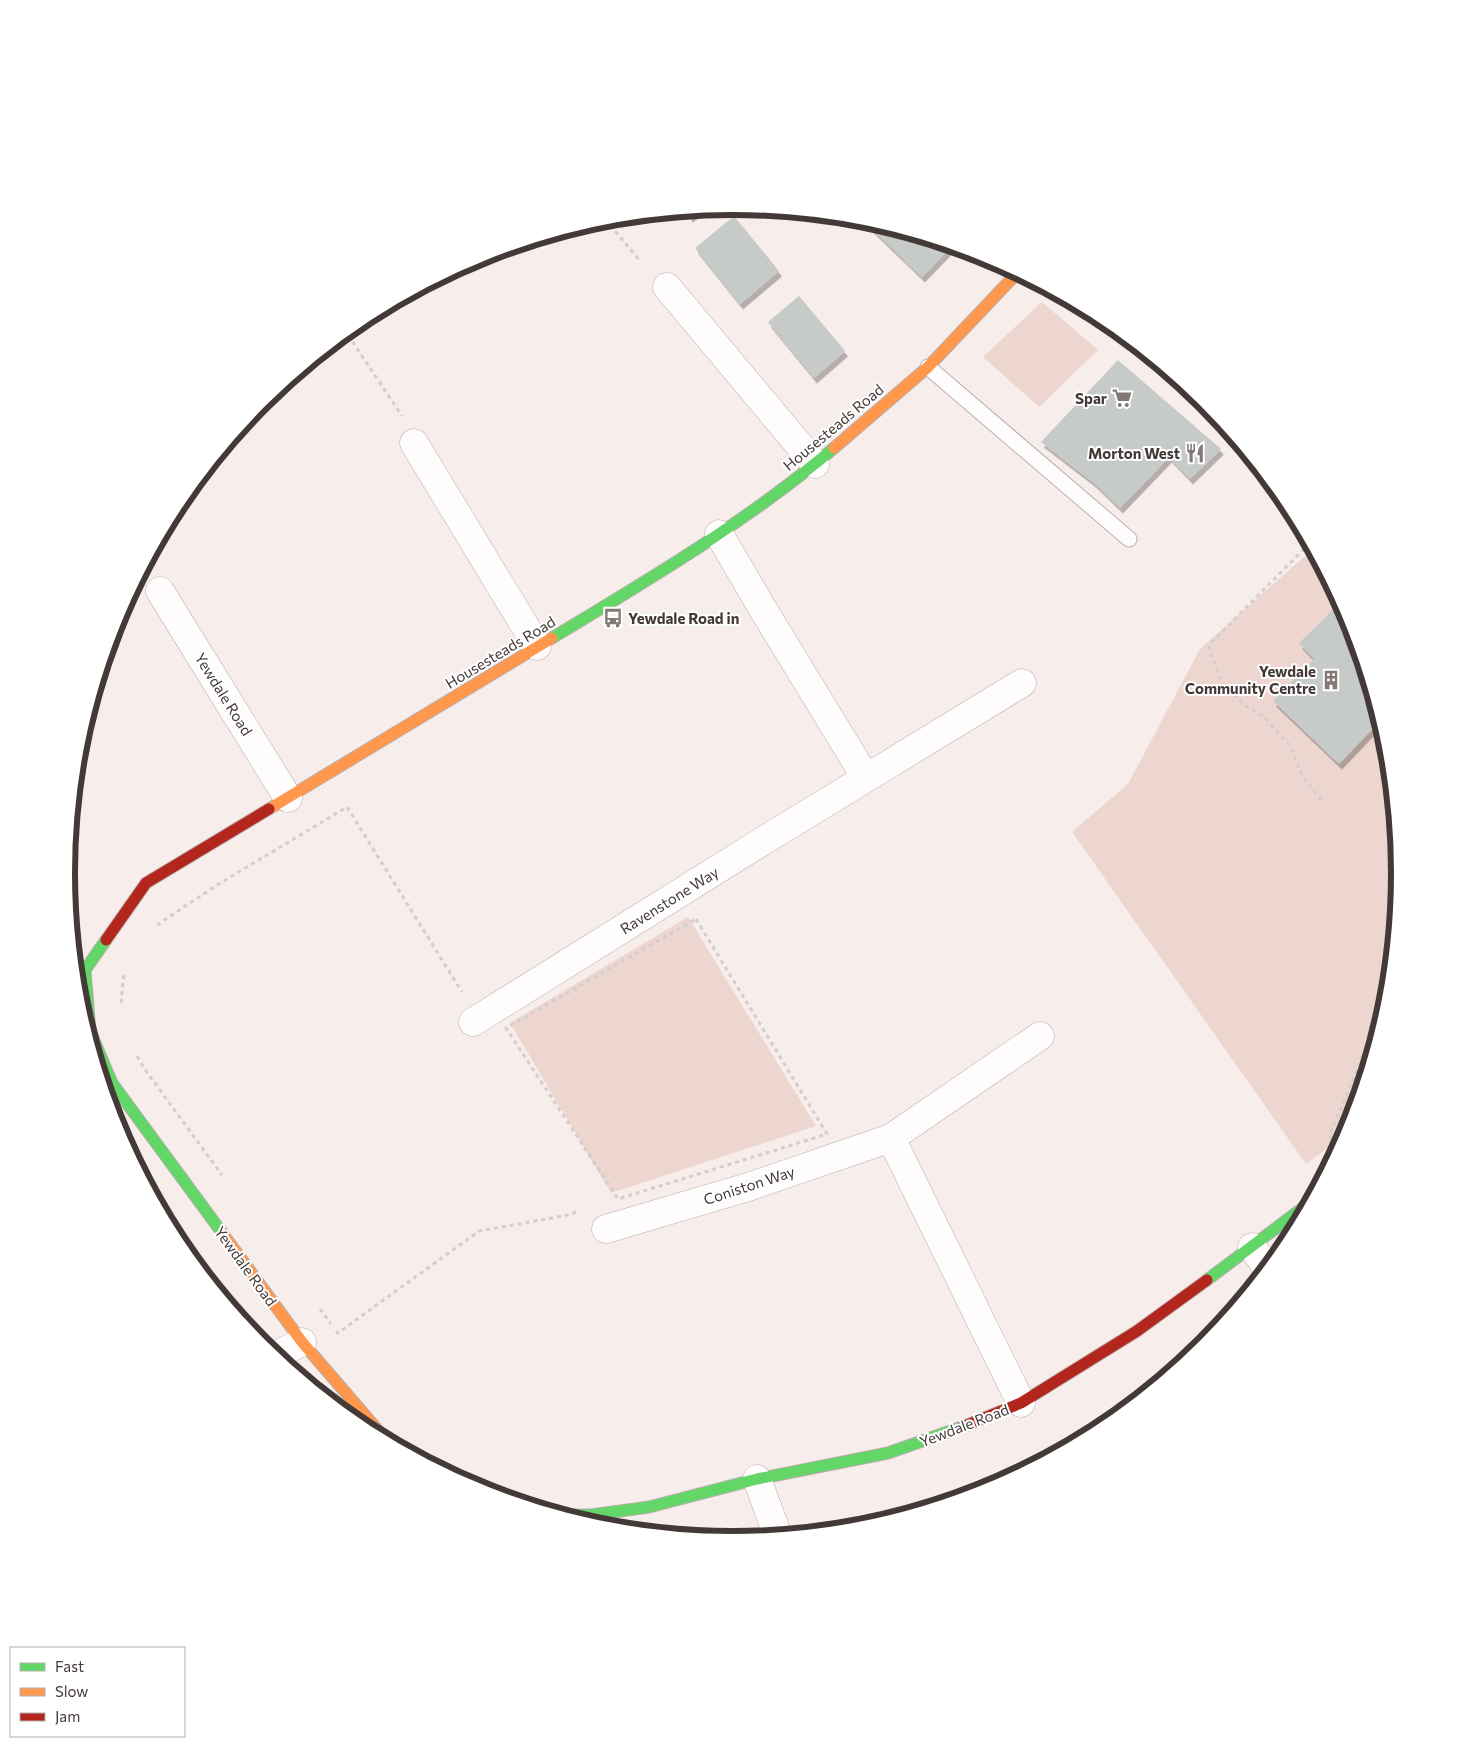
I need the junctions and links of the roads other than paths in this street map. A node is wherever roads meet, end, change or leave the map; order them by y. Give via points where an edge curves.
1 (1013, 278) edge
2 (667, 287) dead end
3 (928, 367) junction
4 (409, 431) road end
5 (815, 464) junction
6 (719, 534) junction
7 (1129, 539) dead end
8 (160, 591) dead end
9 (537, 646) junction
10 (1022, 683) dead end
11 (866, 778) junction
12 (288, 798) junction
13 (82, 965) edge
14 (473, 1022) dead end
15 (1040, 1036) dead end
16 (112, 1090) edge
17 (891, 1138) junction
18 (1299, 1211) edge
19 (606, 1228) dead end
20 (1252, 1247) junction
21 (1264, 1263) edge
22 (302, 1342) junction
23 (282, 1352) edge
24 (1021, 1403) junction
25 (372, 1424) edge
26 (757, 1480) junction
27 (586, 1515) edge
28 (776, 1531) edge

1 - 3 street, Housesteads Road
2 - 5 street
3 - 5 street, Housesteads Road
3 - 7 lane
4 - 9 street
5 - 6 street, Housesteads Road
6 - 9 street, Housesteads Road
6 - 11 street
8 - 12 street, Yewdale Road
9 - 12 street, Housesteads Road
10 - 11 street, Ravenstone Way
11 - 14 street, Ravenstone Way
12 - 13 street, Housesteads Road via 146,883
15 - 17 street, Coniston Way
16 - 22 street, Yewdale Road
17 - 19 street, Coniston Way via 748,1187
17 - 24 street
18 - 20 street, Yewdale Road
20 - 21 street
20 - 24 street, Yewdale Road via 1137,1331
22 - 23 street
22 - 25 street, Yewdale Road
24 - 26 street, Yewdale Road via 888,1453
26 - 27 street, Yewdale Road via 649,1507
26 - 28 street

